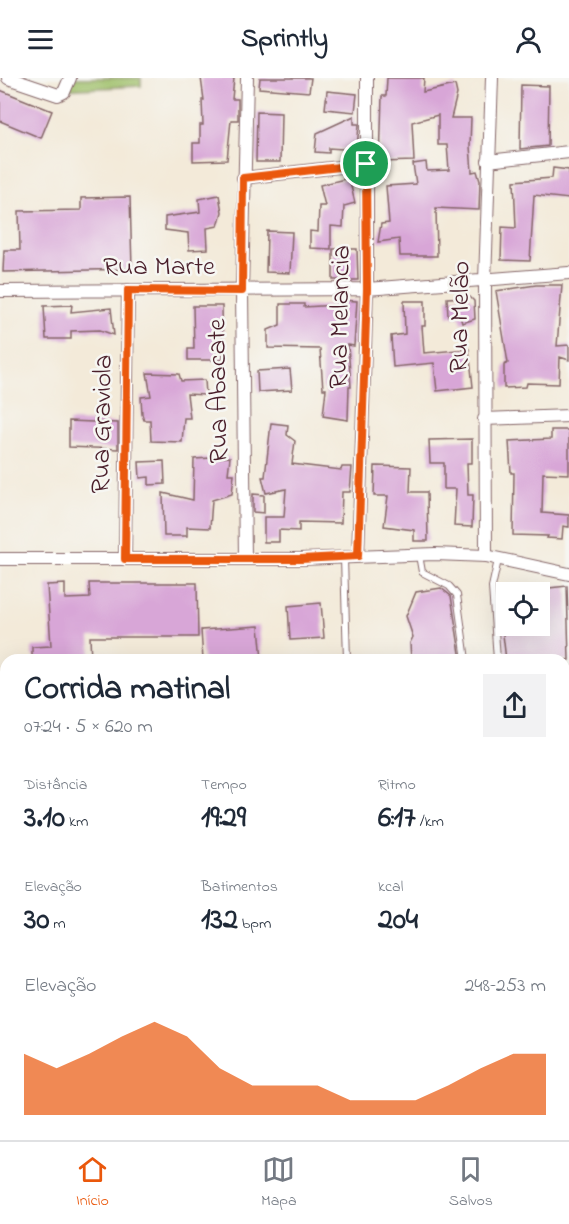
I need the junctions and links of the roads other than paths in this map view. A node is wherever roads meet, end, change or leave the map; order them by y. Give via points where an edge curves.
1 (8, 78) edge
2 (70, 78) edge
3 (248, 78) edge
4 (367, 78) edge
5 (492, 78) edge
6 (569, 152) edge
7 (488, 161) junction
8 (366, 164) junction
9 (243, 178) junction
10 (569, 273) edge
11 (485, 281) junction
12 (367, 289) junction
13 (128, 290) junction
14 (0, 291) edge
15 (242, 291) junction
16 (569, 416) edge
17 (484, 419) junction
18 (419, 554) junction
19 (358, 556) junction
20 (486, 556) junction
21 (344, 557) junction
22 (0, 559) edge
23 (125, 559) junction
24 (245, 559) junction
25 (498, 560) junction
26 (569, 574) edge
27 (347, 654) edge
28 (465, 654) edge
29 (497, 654) edge

1 - 2 street via 58,95 64,92
3 - 9 street, Rua Abacate
4 - 8 street, Rua Melancia
5 - 7 street, Rua Melão
6 - 7 street
7 - 11 street, Rua Melão
8 - 9 street
8 - 12 street, Rua Melancia
9 - 15 street, Rua Abacate
10 - 11 street, Rua Marte
11 - 12 street, Rua Marte
11 - 17 street, Rua Melão
12 - 15 street, Rua Marte
12 - 19 street, Rua Melancia
13 - 14 street, Rua Marte
13 - 15 street, Rua Marte
13 - 23 street, Rua Graviola
15 - 24 street, Rua Abacate
16 - 17 street
17 - 20 street, Rua Melão
18 - 19 street
18 - 20 street
18 - 28 lane via 422,572 449,586 457,595
19 - 21 street
20 - 25 street
21 - 24 street
21 - 27 lane
22 - 23 street
23 - 24 street
25 - 26 street
25 - 29 lane via 492,587

